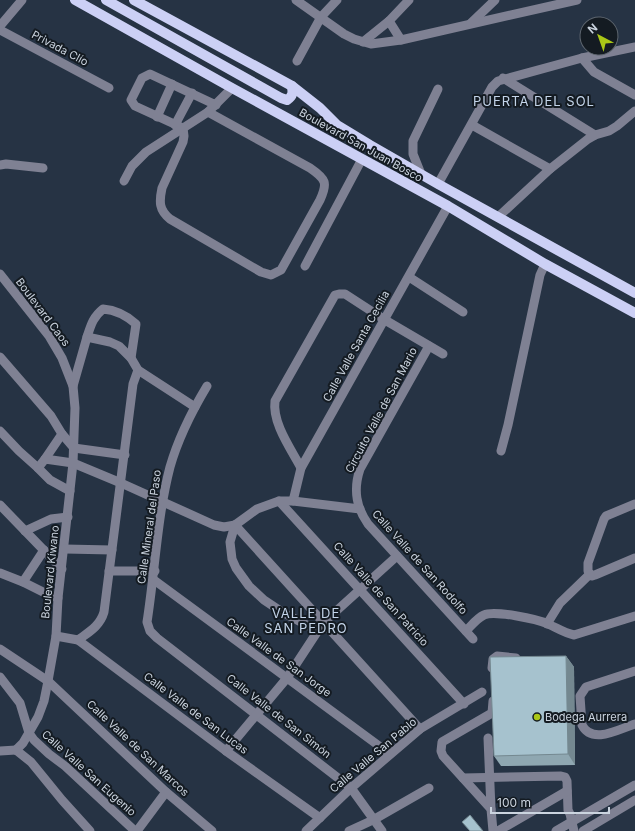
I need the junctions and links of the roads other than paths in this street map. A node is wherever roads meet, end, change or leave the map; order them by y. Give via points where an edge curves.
1 (22, 0) edge
2 (75, 0) edge
3 (106, 0) edge
4 (134, 0) edge
5 (296, 0) edge
6 (337, 0) edge
7 (409, 0) edge
8 (495, 0) edge
9 (577, 0) edge
10 (321, 17) junction
11 (390, 21) junction
12 (471, 23) junction
13 (0, 26) edge
14 (0, 30) edge
15 (401, 40) junction
16 (363, 42) junction
17 (635, 47) edge
18 (582, 58) junction
19 (297, 61) dead end
20 (503, 78) junction
21 (172, 84) junction
22 (292, 86) junction
23 (109, 88) dead end
24 (232, 88) junction
25 (438, 89) dead end
26 (192, 93) junction
27 (635, 95) edge
28 (216, 105) junction
29 (208, 112) junction
30 (635, 112) edge
31 (157, 117) junction
32 (472, 125) junction
33 (179, 127) junction
34 (596, 135) junction
35 (362, 159) junction
36 (0, 166) edge
37 (43, 168) dead end
38 (550, 169) junction
39 (421, 174) junction
40 (124, 181) dead end
41 (438, 184) junction
42 (448, 206) junction
43 (498, 217) junction
44 (527, 233) junction
45 (550, 253) junction
46 (545, 264) junction
47 (305, 266) dead end
48 (598, 273) junction
49 (0, 274) edge
50 (409, 277) junction
51 (635, 293) edge
52 (463, 312) dead end
53 (635, 313) edge
54 (385, 320) junction
55 (87, 337) junction
56 (429, 346) junction
57 (443, 354) dead end
58 (0, 357) edge
59 (132, 358) junction
60 (138, 370) junction
61 (73, 386) junction
62 (207, 386) dead end
63 (195, 407) junction
64 (0, 431) edge
65 (62, 434) junction
66 (74, 448) junction
67 (501, 451) dead end
68 (125, 455) junction
69 (45, 459) junction
70 (74, 463) junction
71 (38, 468) junction
72 (301, 468) junction
73 (121, 483) junction
74 (70, 491) junction
75 (279, 501) junction
76 (293, 501) junction
77 (163, 503) junction
78 (635, 504) edge
79 (0, 506) edge
80 (360, 509) junction
81 (68, 517) junction
82 (235, 526) junction
83 (25, 531) junction
84 (65, 549) junction
85 (44, 550) junction
86 (112, 550) junction
87 (396, 556) junction
88 (635, 558) edge
89 (62, 569) junction
90 (109, 571) junction
91 (0, 573) edge
92 (590, 574) junction
93 (154, 576) junction
94 (23, 582) junction
95 (360, 588) junction
96 (58, 598) junction
97 (635, 616) edge
98 (323, 623) junction
99 (548, 624) junction
100 (150, 631) joint
101 (318, 631) junction
102 (466, 631) junction
103 (56, 636) junction
104 (473, 639) dead end
105 (78, 640) junction
106 (0, 649) edge
107 (516, 658) edge
108 (635, 671) edge
109 (0, 677) edge
110 (492, 677) edge
111 (287, 678) junction
112 (48, 681) junction
113 (493, 690) edge
114 (482, 692) dead end
115 (464, 704) junction
116 (256, 714) junction
117 (635, 724) edge
118 (420, 729) junction
119 (28, 733) junction
120 (488, 738) dead end
121 (0, 750) edge
122 (16, 750) junction
123 (226, 751) junction
124 (390, 754) junction
125 (463, 778) junction
126 (490, 779) junction
127 (635, 785) edge
128 (351, 788) junction
129 (428, 788) dead end
130 (567, 791) junction
131 (166, 792) junction
132 (635, 800) edge
133 (491, 809) junction
134 (320, 818) junction
135 (373, 820) junction
136 (573, 826) edge
137 (90, 831) edge
138 (136, 831) edge
139 (212, 831) edge
140 (306, 831) edge
141 (349, 831) edge
142 (382, 831) edge
143 (493, 831) edge
144 (498, 831) edge
145 (556, 831) edge
146 (583, 831) edge

1 - 13 street
2 - 24 main road, Boulevard San Juan Bosco
3 - 22 main road via 281,98 287,100 291,97
4 - 22 main road, Boulevard San Juan Bosco
5 - 10 street
6 - 10 street
7 - 11 street
8 - 12 street
9 - 12 street
10 - 16 street via 344,34
10 - 19 street
11 - 15 street
11 - 16 street
12 - 15 street
14 - 23 street, Privada Clío
15 - 16 street via 371,44
17 - 18 street
18 - 20 street
18 - 27 street via 594,72
20 - 32 street via 492,87
20 - 34 street
21 - 26 street
21 - 31 street
21 - 31 street via 147,74 142,78 132,98 135,106
22 - 39 main road, Boulevard San Juan Bosco via 337,125
24 - 28 street
24 - 35 main road, Boulevard San Juan Bosco
25 - 39 street via 413,141 413,154
26 - 28 street
26 - 33 street
28 - 29 street
29 - 33 street
29 - 33 street via 310,168 326,185 320,200 277,273 271,275 261,272 170,219 162,211 162,188 183,142 184,136
30 - 34 street via 609,131
31 - 33 street
32 - 38 street
32 - 41 street
33 - 40 street via 139,158
34 - 38 street
35 - 42 main road, Boulevard San Juan Bosco
35 - 47 street
36 - 37 street via 6,164
38 - 43 street
39 - 41 main road, Boulevard San Juan Bosco
41 - 43 main road, Boulevard San Juan Bosco
42 - 46 main road, Boulevard San Juan Bosco
42 - 50 street, Calle Valle Santa Cecilia
43 - 44 main road, Boulevard San Juan Bosco
44 - 45 main road via 536,245
44 - 48 main road, Boulevard San Juan Bosco
45 - 46 main road
45 - 48 main road via 588,274
46 - 53 main road, Boulevard San Juan Bosco
46 - 67 street via 540,274
48 - 51 main road, Boulevard San Juan Bosco
49 - 61 street, Boulevard Caos via 49,336 62,358
50 - 52 street
50 - 54 street, Calle Valle Santa Cecilia
54 - 56 street
54 - 72 street, Calle Valle Santa Cecilia
54 - 72 street via 345,294 333,298 275,401 277,422
55 - 59 street via 110,342
55 - 59 street via 96,315 103,309 126,316 136,324
55 - 61 street
56 - 57 street
56 - 80 street, Circuito Valle de San Mario via 360,469 356,481
58 - 65 street via 51,416
59 - 60 street
60 - 63 street
60 - 68 street via 133,384
61 - 66 street, Boulevard Kiwano
62 - 63 street, Calle Mineral del Paso
63 - 77 street, Calle Mineral del Paso via 171,466
64 - 71 street
65 - 66 street
65 - 69 street
66 - 68 street
66 - 70 street, Boulevard Kiwano
68 - 73 street
69 - 70 street
69 - 71 street
70 - 73 street
70 - 74 street, Boulevard Kiwano
71 - 74 street via 50,480
72 - 76 street, Calle Valle Santa Cecilia
73 - 77 street
73 - 86 street
74 - 81 street, Boulevard Kiwano
75 - 76 street, Calle Valle de San Rodolfo
75 - 82 street, Calle Valle de San Rodolfo via 257,509
75 - 95 street, Calle Valle de San Patricio
76 - 80 street, Calle Valle de San Rodolfo
77 - 82 street via 214,525
77 - 93 street, Calle Mineral del Paso
78 - 92 street via 604,519 588,563
79 - 83 street
80 - 87 street, Calle Valle de San Rodolfo via 368,524
81 - 83 street via 51,519
81 - 84 street, Boulevard Kiwano
82 - 98 street
82 - 101 street via 230,542 232,559 249,586 282,612
83 - 85 street
84 - 86 street
84 - 89 street, Boulevard Kiwano
85 - 89 street
85 - 94 street
86 - 90 street
87 - 95 street
87 - 102 street, Calle Valle de San Rodolfo
88 - 92 street via 595,575
89 - 96 street, Boulevard Kiwano
90 - 93 street
90 - 105 street via 102,618 96,627
91 - 94 street
92 - 99 street via 560,602
93 - 100 street, Calle Mineral del Paso via 147,622
93 - 111 street, Calle Valle de San Jorge
94 - 96 street
95 - 98 street
95 - 115 street, Calle Valle de San Patricio
96 - 103 street, Boulevard Kiwano
97 - 99 street via 574,635
98 - 101 street
98 - 118 street
99 - 102 street via 490,613 482,615
100 - 116 street, Calle Valle de San Simón
101 - 111 street
102 - 104 street, Calle Valle de San Rodolfo
103 - 105 street, Calle Valle de San Lucas
103 - 112 street, Boulevard Kiwano
105 - 123 street, Calle Valle de San Lucas
106 - 112 street, Calle Valle de San Marcos
107 - 110 street via 497,656 493,659
108 - 117 street via 590,685 580,696 582,725 584,730 592,735 599,736
109 - 119 street via 20,703
111 - 116 street
111 - 124 street, Calle Valle de San Jorge
112 - 119 street, Boulevard Kiwano via 40,712
112 - 131 street, Calle Valle de San Marcos
113 - 125 street via 490,716 481,718 442,742 443,756
114 - 115 street, Calle Valle San Pablo
115 - 118 street, Calle Valle San Pablo
116 - 123 street
116 - 128 street, Calle Valle de San Simón
118 - 124 street, Calle Valle San Pablo
119 - 122 street, Boulevard Kiwano via 24,743
119 - 138 street, Calle Valle San Eugenio via 48,754 65,766
120 - 126 street
121 - 122 street
122 - 137 street via 31,762
123 - 134 street, Calle Valle de San Lucas
124 - 128 street, Calle Valle San Pablo
125 - 126 street
125 - 133 street
126 - 130 street via 561,776 567,781
126 - 133 street
127 - 136 street
128 - 134 street, Calle Valle San Pablo
128 - 135 street, Calle Valle de San Simón
129 - 135 street
130 - 136 street via 568,810
130 - 144 street
131 - 138 street
131 - 139 street, Calle Valle de San Marcos
132 - 146 street
133 - 143 street
134 - 140 street, Calle Valle San Pablo
135 - 141 street
135 - 142 street, Calle Valle de San Simón
136 - 145 street

